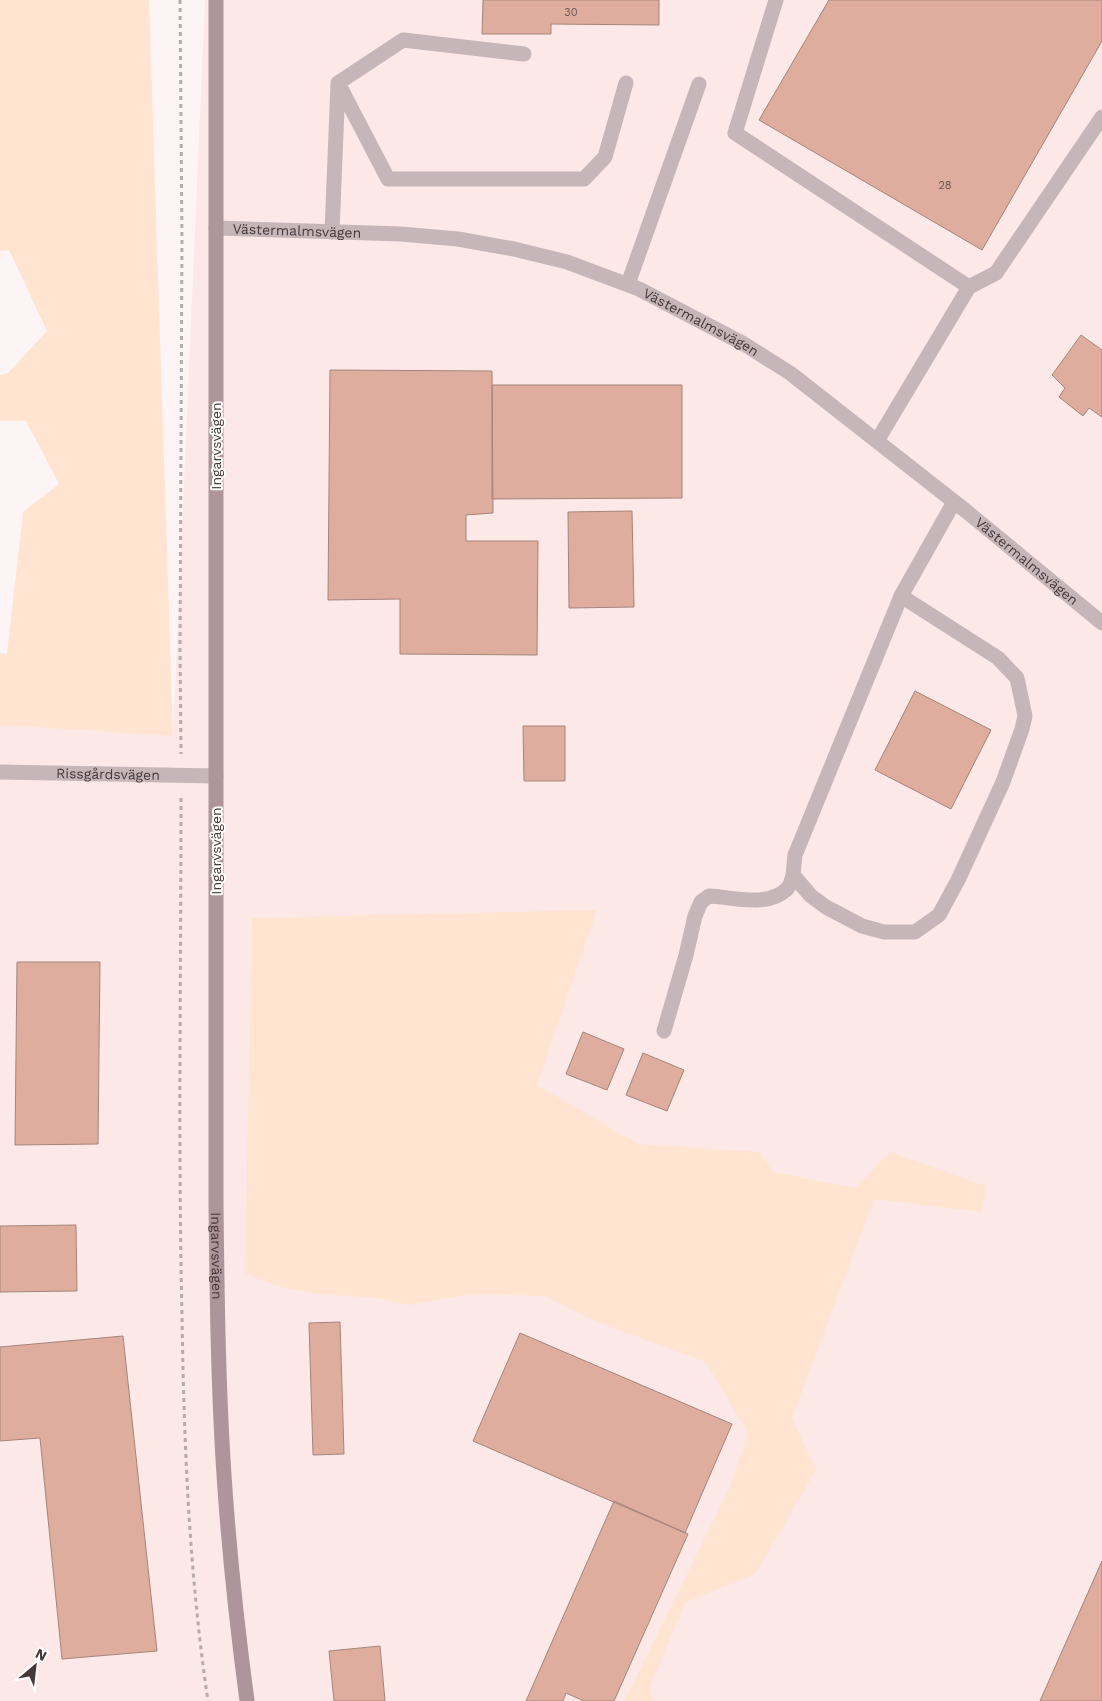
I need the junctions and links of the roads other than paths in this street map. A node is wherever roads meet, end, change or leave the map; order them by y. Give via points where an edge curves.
1 (216, 0) edge
2 (776, 0) edge
3 (524, 54) dead end
4 (338, 83) junction
5 (626, 83) dead end
6 (699, 84) dead end
7 (1102, 116) edge
8 (216, 228) junction
9 (332, 232) junction
10 (628, 284) junction
11 (969, 287) junction
12 (878, 440) junction
13 (954, 502) junction
14 (901, 596) junction
15 (1102, 623) edge
16 (0, 772) edge
17 (216, 776) junction
18 (794, 874) junction
19 (664, 1031) dead end
20 (247, 1701) edge

1 - 8 street, Ingarvsvägen
2 - 11 street via 735,133
3 - 4 street via 403,40
4 - 5 street via 388,179 584,179 605,158
4 - 9 street
6 - 10 street
7 - 11 street via 996,273
8 - 9 street, Västermalmsvägen
8 - 17 street, Ingarvsvägen
9 - 10 street, Västermalmsvägen via 458,239 567,262
10 - 12 street, Västermalmsvägen via 751,348 790,373
11 - 12 street
12 - 13 street, Västermalmsvägen
13 - 14 street
13 - 15 street, Västermalmsvägen
14 - 18 street via 795,855
14 - 18 street via 998,658 1017,678 1025,716 1003,782 939,915 915,932 884,932 862,926 826,908 811,896
16 - 17 street, Rissgårdsvägen
17 - 20 street, Ingarvsvägen via 218,1334 225,1484
18 - 19 street via 788,888 773,897 750,901 710,896 701,902

